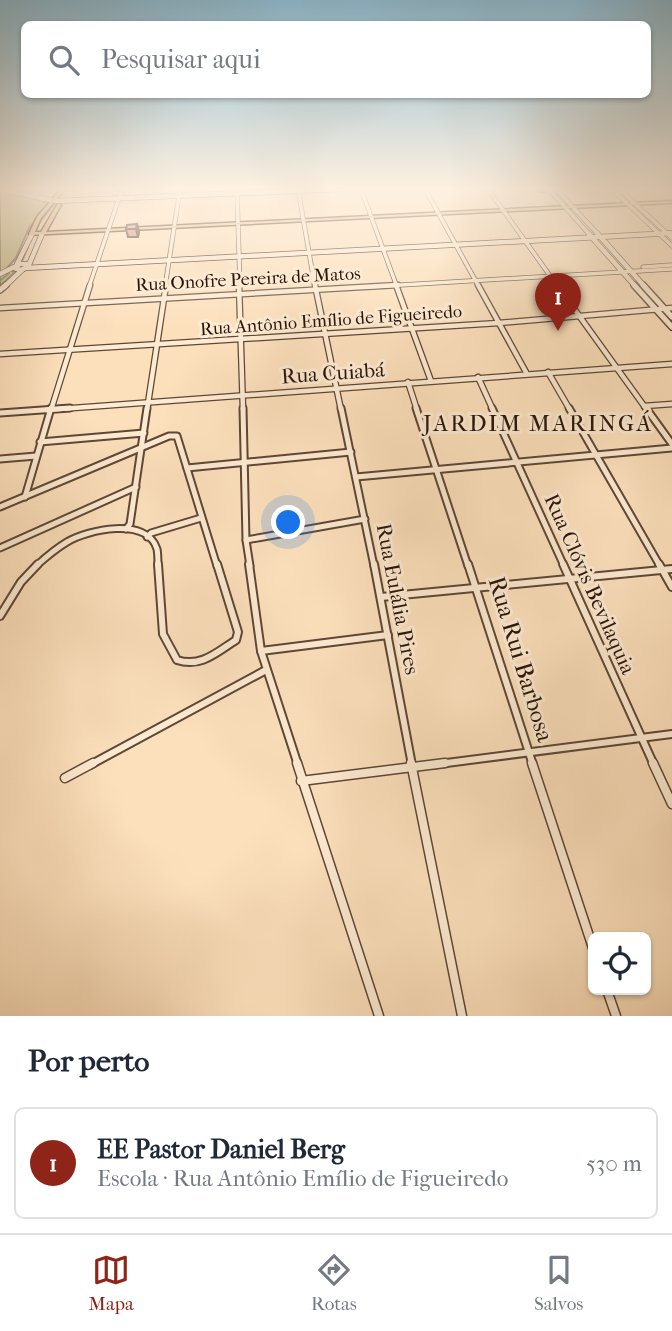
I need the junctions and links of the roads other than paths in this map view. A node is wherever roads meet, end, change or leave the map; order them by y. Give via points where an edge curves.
1 (31, 236) edge
2 (41, 236) edge
3 (106, 236) edge
4 (173, 236) edge
5 (238, 236) edge
6 (307, 236) edge
7 (380, 236) edge
8 (451, 236) edge
9 (524, 236) edge
10 (570, 236) edge
11 (595, 236) edge
12 (526, 239) junction
13 (455, 244) junction
14 (384, 247) junction
15 (310, 251) junction
16 (238, 255) junction
17 (170, 259) junction
18 (99, 263) junction
19 (15, 266) junction
20 (26, 267) junction
21 (672, 267) edge
22 (623, 271) junction
23 (0, 274) edge
24 (552, 275) junction
25 (475, 280) junction
26 (397, 285) junction
27 (317, 289) junction
28 (0, 290) edge
29 (239, 293) junction
30 (164, 298) junction
31 (85, 302) junction
32 (0, 307) edge
33 (665, 312) edge
34 (582, 317) junction
35 (499, 323) junction
36 (672, 327) edge
37 (414, 328) junction
38 (327, 334) junction
39 (241, 340) junction
40 (157, 345) junction
41 (68, 351) junction
42 (0, 355) edge
43 (671, 363) edge
44 (618, 367) junction
45 (548, 372) junction
46 (527, 374) junction
47 (478, 377) junction
48 (431, 381) junction
49 (408, 382) junction
50 (339, 389) junction
51 (243, 395) junction
52 (148, 402) junction
53 (672, 404) edge
54 (644, 405) junction
55 (50, 410) junction
56 (0, 413) edge
57 (144, 433) junction
58 (40, 442) junction
59 (672, 446) edge
60 (141, 448) junction
61 (351, 452) junction
62 (36, 456) junction
63 (596, 457) junction
64 (0, 459) edge
65 (243, 462) junction
66 (519, 464) junction
67 (187, 468) junction
68 (439, 470) junction
69 (356, 477) junction
70 (135, 487) junction
71 (25, 497) junction
72 (0, 507) edge
73 (201, 519) junction
74 (365, 519) junction
75 (126, 529) junction
76 (147, 537) junction
77 (246, 540) junction
78 (0, 548) edge
79 (672, 569) edge
80 (662, 570) junction
81 (571, 579) junction
82 (672, 587) edge
83 (477, 588) junction
84 (381, 597) junction
85 (0, 616) edge
86 (388, 635) junction
87 (261, 651) junction
88 (266, 670) junction
89 (672, 734) edge
90 (641, 737) junction
91 (528, 752) junction
92 (412, 767) junction
93 (65, 778) dead end
94 (301, 781) junction
95 (672, 804) edge
96 (588, 933) edge
97 (609, 995) edge
98 (379, 1016) edge
99 (462, 1016) edge
100 (616, 1016) edge

1 - 19 main road
2 - 20 main road
3 - 18 street
4 - 17 street
5 - 16 street
6 - 15 street, Rua Eulália Pires
7 - 14 street
8 - 13 street
9 - 12 street
10 - 12 main road
11 - 22 street
12 - 13 main road
12 - 24 street
13 - 14 main road
13 - 25 street
14 - 15 main road
14 - 26 street
15 - 16 main road
15 - 27 street, Rua Eulália Pires
16 - 17 main road
16 - 29 street
17 - 18 main road
17 - 30 street
18 - 20 main road
18 - 31 street
19 - 20 main road
19 - 23 street
20 - 28 street
21 - 22 street, Rua Onofre Pereira de Matos
22 - 24 street, Rua Onofre Pereira de Matos
22 - 33 street
24 - 25 street, Rua Onofre Pereira de Matos
24 - 34 street
25 - 26 street, Rua Onofre Pereira de Matos
25 - 35 street
26 - 27 street, Rua Onofre Pereira de Matos
26 - 37 street
27 - 29 street, Rua Onofre Pereira de Matos
27 - 38 street, Rua Eulália Pires
29 - 30 street, Rua Onofre Pereira de Matos
29 - 39 street
30 - 31 street, Rua Onofre Pereira de Matos
30 - 40 street
31 - 32 street, Rua Onofre Pereira de Matos
31 - 41 street
33 - 34 street, Rua Antônio Emílio de Figueiredo
33 - 36 street
34 - 35 street, Rua Antônio Emílio de Figueiredo
34 - 44 street
35 - 37 street, Rua Antônio Emílio de Figueiredo
35 - 46 street
37 - 38 street, Rua Antônio Emílio de Figueiredo
37 - 48 street
38 - 39 street, Rua Antônio Emílio de Figueiredo
38 - 50 street, Rua Eulália Pires
39 - 40 street, Rua Antônio Emílio de Figueiredo
39 - 51 street
40 - 41 street, Rua Antônio Emílio de Figueiredo
40 - 52 street
41 - 42 street, Rua Antônio Emílio de Figueiredo
41 - 55 street
43 - 44 street, Rua Cuiabá
44 - 45 street, Rua Cuiabá
44 - 54 street
45 - 46 street, Rua Cuiabá
45 - 63 street
46 - 47 street, Rua Cuiabá
47 - 48 street, Rua Cuiabá
47 - 66 street, Rua Clóvis Bevilaquia
48 - 49 street, Rua Cuiabá
49 - 50 street, Rua Cuiabá
49 - 68 street, Rua Rui Barbosa
50 - 51 street, Rua Cuiabá
50 - 61 street, Rua Eulália Pires
51 - 52 street, Rua Cuiabá
51 - 65 street
52 - 55 street, Rua Cuiabá
52 - 57 street
53 - 54 street
54 - 59 street
55 - 56 street, Rua Cuiabá
55 - 58 street
57 - 58 street
57 - 60 street
58 - 62 street
59 - 63 street
60 - 67 street via 177,436
60 - 70 street
60 - 71 street
61 - 65 street
61 - 69 street, Rua Eulália Pires
62 - 64 street
62 - 71 street
63 - 66 street
63 - 80 street
65 - 67 street
65 - 77 street
66 - 68 street
66 - 81 street, Rua Clóvis Bevilaquia
67 - 73 street
68 - 69 street
68 - 83 street, Rua Rui Barbosa
69 - 74 street, Rua Eulália Pires
70 - 75 street
70 - 78 street
71 - 72 street
73 - 76 street
73 - 76 street via 238,632 236,640 200,663 177,660 163,634 159,556
74 - 77 street
74 - 84 street, Rua Eulália Pires
75 - 76 street
75 - 85 street via 95,530 59,547 37,565
77 - 87 street
79 - 80 street
80 - 81 street
80 - 82 street
81 - 83 street
81 - 90 street, Rua Clóvis Bevilaquia
83 - 84 street
83 - 91 street, Rua Rui Barbosa
84 - 86 street, Rua Eulália Pires
86 - 87 street
86 - 92 street, Rua Eulália Pires
87 - 88 street
88 - 93 street
88 - 94 street
89 - 90 street
90 - 91 street
90 - 95 street, Rua Clóvis Bevilaquia
91 - 92 street
91 - 96 street, Rua Rui Barbosa
92 - 94 street
92 - 99 street, Rua Eulália Pires
94 - 98 street
97 - 100 street

